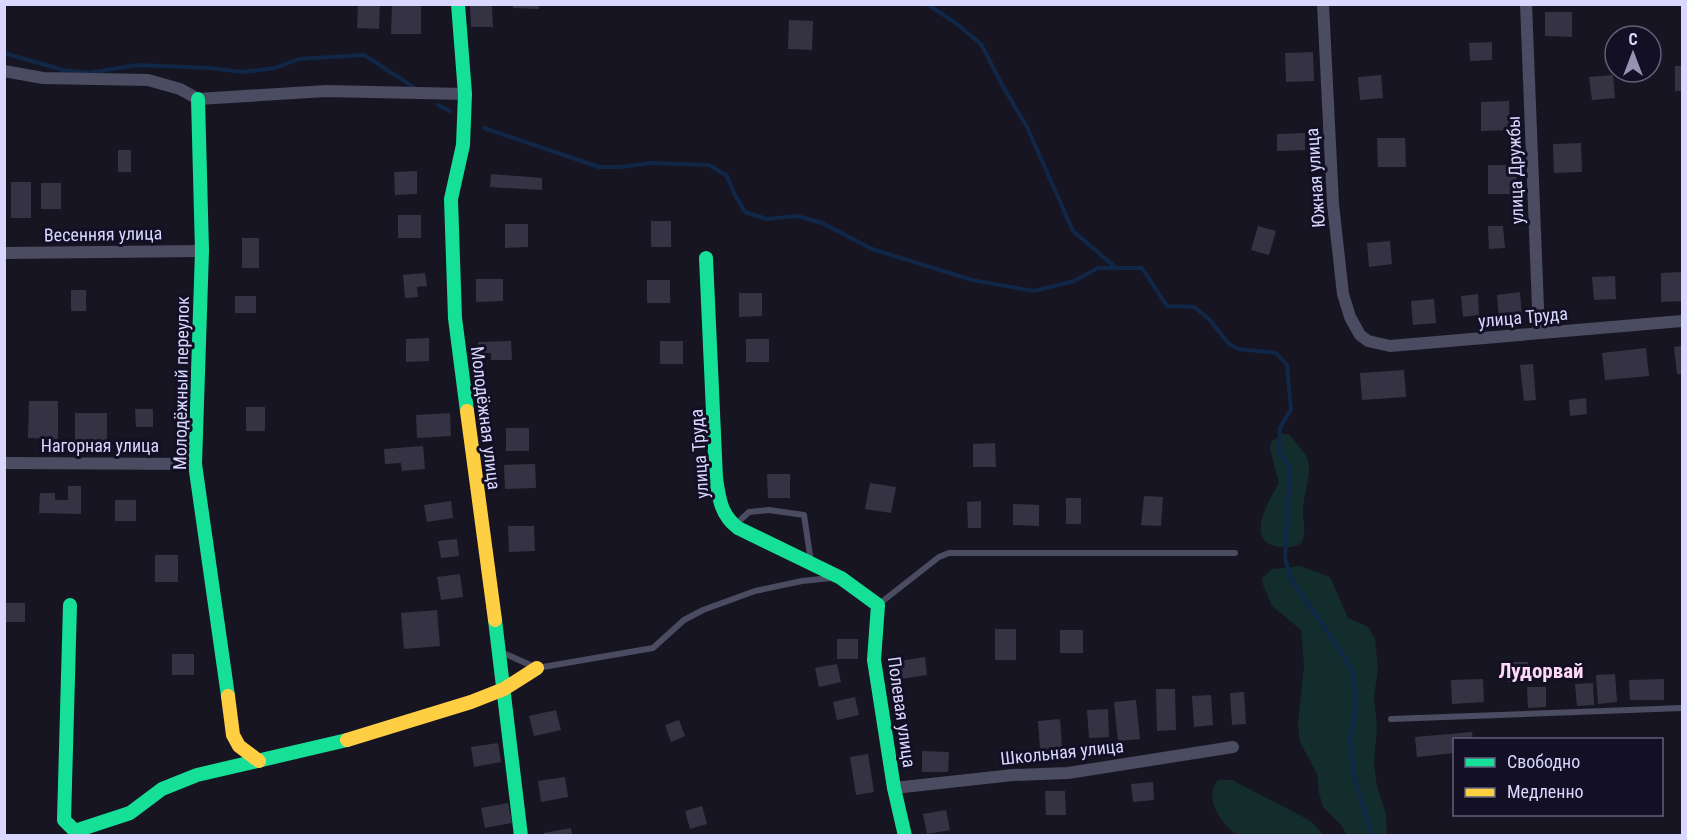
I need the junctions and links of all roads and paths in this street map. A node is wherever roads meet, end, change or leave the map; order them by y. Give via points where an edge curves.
1 (458, 4) edge
2 (1323, 4) edge
3 (1526, 4) edge
4 (4, 71) edge
5 (465, 94) junction
6 (198, 99) junction
7 (202, 251) junction
8 (4, 253) edge
9 (706, 258) dead end
10 (1683, 321) edge
11 (1539, 333) junction
12 (1368, 341) joint
13 (4, 463) edge
14 (195, 464) junction
15 (735, 525) junction
16 (1235, 553) dead end
17 (812, 565) junction
18 (837, 578) junction
19 (874, 601) junction
20 (70, 606) dead end
21 (498, 651) junction
22 (537, 668) junction
23 (504, 688) junction
24 (1683, 708) edge
25 (1390, 719) dead end
26 (1233, 747) dead end
27 (259, 761) junction
28 (894, 788) junction
29 (521, 836) edge
30 (905, 836) edge

1 - 5 street, Молодёжная улица
2 - 12 street, Южная улица via 1333,204 1343,294 1350,317
3 - 11 street, улица Дружбы
4 - 6 street via 43,78 148,80
5 - 6 street via 326,91
5 - 21 street, Молодёжная улица via 462,145 451,199 455,318
6 - 7 street, Молодёжный переулок
7 - 8 street, Весенняя улица
7 - 14 street, Молодёжный переулок
9 - 15 street, улица Труда via 718,498 722,511
10 - 11 street, улица Труда
11 - 12 street, улица Труда via 1390,346
13 - 14 street, Нагорная улица
14 - 27 street, Молодёжный переулок via 232,735
15 - 17 street, улица Труда
15 - 17 lane via 749,512 769,510 804,515
16 - 19 lane via 949,553
17 - 18 street, улица Труда
18 - 19 street, улица Труда
18 - 22 lane via 754,591 703,610 684,620 653,648
19 - 28 street, Полевая улица via 874,660
20 - 27 street via 64,820 75,831 130,813 162,789 197,775
21 - 22 lane
21 - 23 street, Молодёжная улица
22 - 23 street
23 - 27 street via 344,741
23 - 29 street, Молодёжная улица
24 - 25 lane
26 - 28 street, Школьная улица via 1068,773
28 - 30 street, Полевая улица

